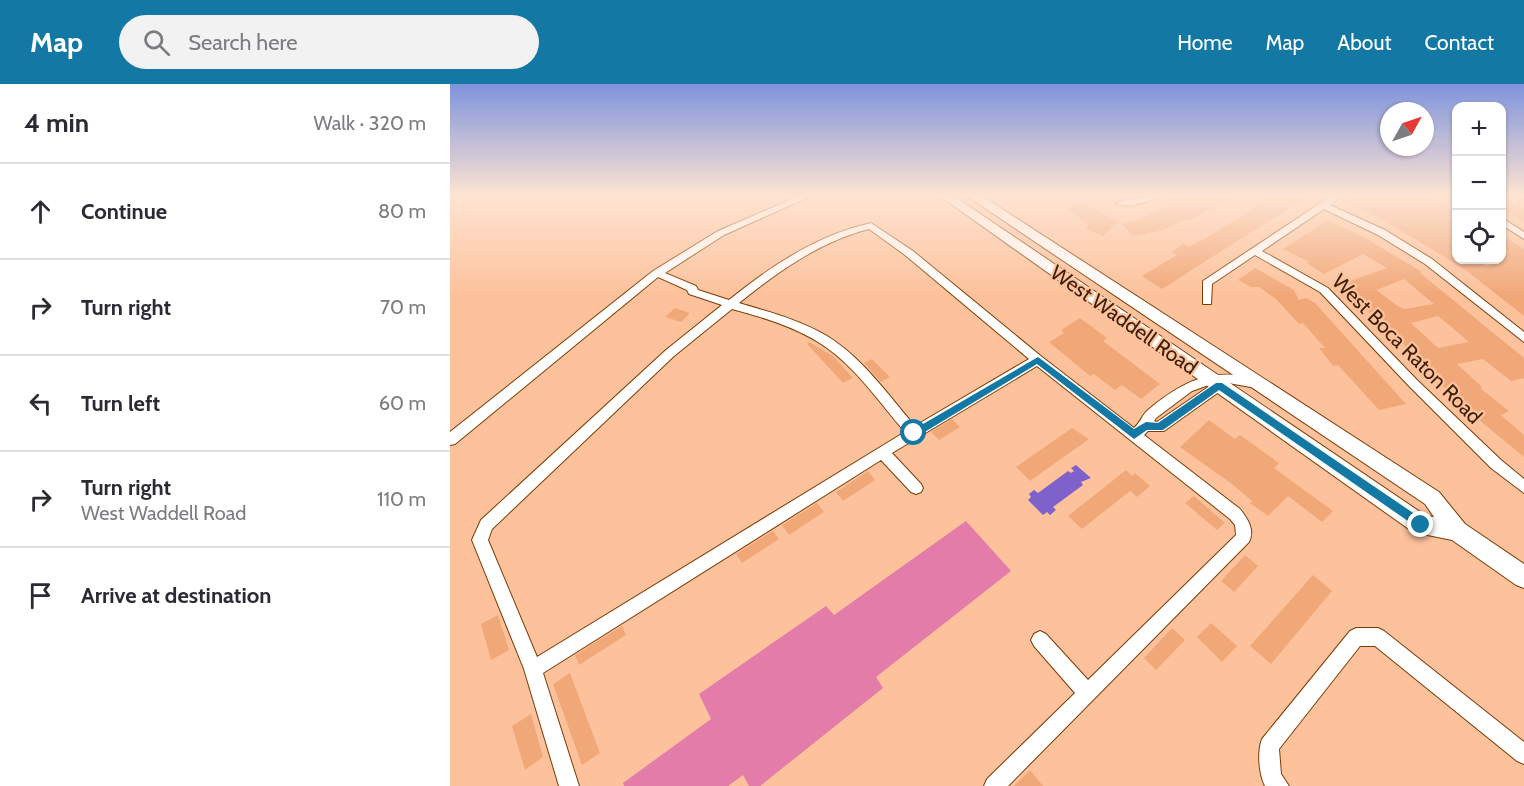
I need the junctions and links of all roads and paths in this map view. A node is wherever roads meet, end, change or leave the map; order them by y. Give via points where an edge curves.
1 (729, 229) edge
2 (859, 229) edge
3 (877, 229) edge
4 (993, 229) edge
5 (1023, 229) edge
6 (1288, 229) edge
7 (1372, 229) edge
8 (1255, 251) junction
9 (657, 273) junction
10 (1207, 301) dead end
11 (729, 302) junction
12 (1524, 338) edge
13 (1038, 360) junction
14 (1213, 382) junction
15 (1257, 384) junction
16 (1140, 430) junction
17 (914, 433) junction
18 (450, 440) edge
19 (883, 453) junction
20 (1524, 487) edge
21 (916, 488) dead end
22 (1457, 531) junction
23 (1524, 577) edge
24 (1040, 640) dead end
25 (533, 669) junction
26 (1087, 693) junction
27 (1524, 754) edge
28 (1275, 782) edge
29 (566, 784) edge
30 (994, 786) edge

1 - 9 street
2 - 11 street via 804,252
3 - 13 street
4 - 14 main road, West Waddell Road
5 - 15 main road, West Waddell Road
6 - 8 street
7 - 12 street via 1456,280
8 - 10 street via 1207,283
8 - 20 street, West Boca Raton Road via 1324,290 1413,383
9 - 11 street via 692,288 693,292
9 - 18 street
11 - 17 street via 833,347
11 - 25 street via 645,375 486,525 480,540
13 - 16 street
13 - 17 street
14 - 15 street via 1231,377
14 - 16 street via 1159,427
14 - 22 main road, West Waddell Road via 1421,525
15 - 22 main road, West Waddell Road via 1432,498
16 - 26 street via 1235,513 1242,523 1244,537
17 - 19 street
19 - 21 street
19 - 25 street
22 - 23 main road, West Waddell Road
24 - 26 street
25 - 29 street
26 - 30 street
27 - 28 street via 1378,637 1356,637 1269,746

